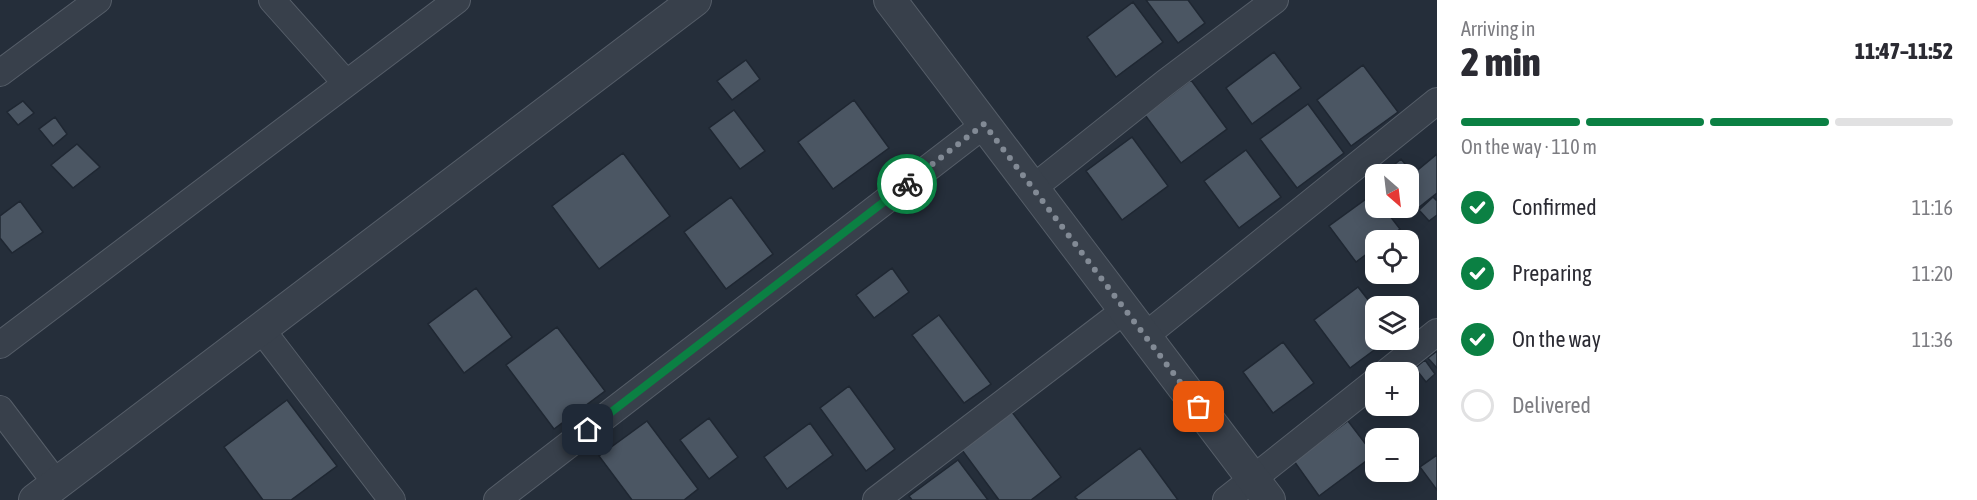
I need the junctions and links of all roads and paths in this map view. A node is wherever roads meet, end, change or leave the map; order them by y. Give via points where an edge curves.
1 (98, 0) edge
2 (272, 0) edge
3 (457, 0) edge
4 (695, 0) edge
5 (890, 0) edge
6 (1275, 0) edge
7 (0, 73) edge
8 (346, 83) junction
9 (1437, 100) edge
10 (984, 124) junction
11 (1033, 188) junction
12 (1125, 310) junction
13 (261, 329) junction
14 (1437, 332) edge
15 (1145, 336) junction
16 (0, 345) edge
17 (1400, 362) edge
18 (1365, 391) edge
19 (0, 409) edge
20 (1261, 490) edge
21 (46, 492) edge
22 (392, 500) edge
23 (497, 500) edge
24 (876, 500) edge
25 (1226, 500) edge

1 - 7 street
2 - 8 street
3 - 8 street
4 - 13 street
5 - 10 street
6 - 11 street
8 - 16 street
9 - 15 street
10 - 11 street
10 - 23 street
11 - 12 street
12 - 15 street
12 - 24 street
13 - 21 street
13 - 22 street
14 - 17 street
15 - 20 street
18 - 20 street
19 - 21 street
20 - 25 street

